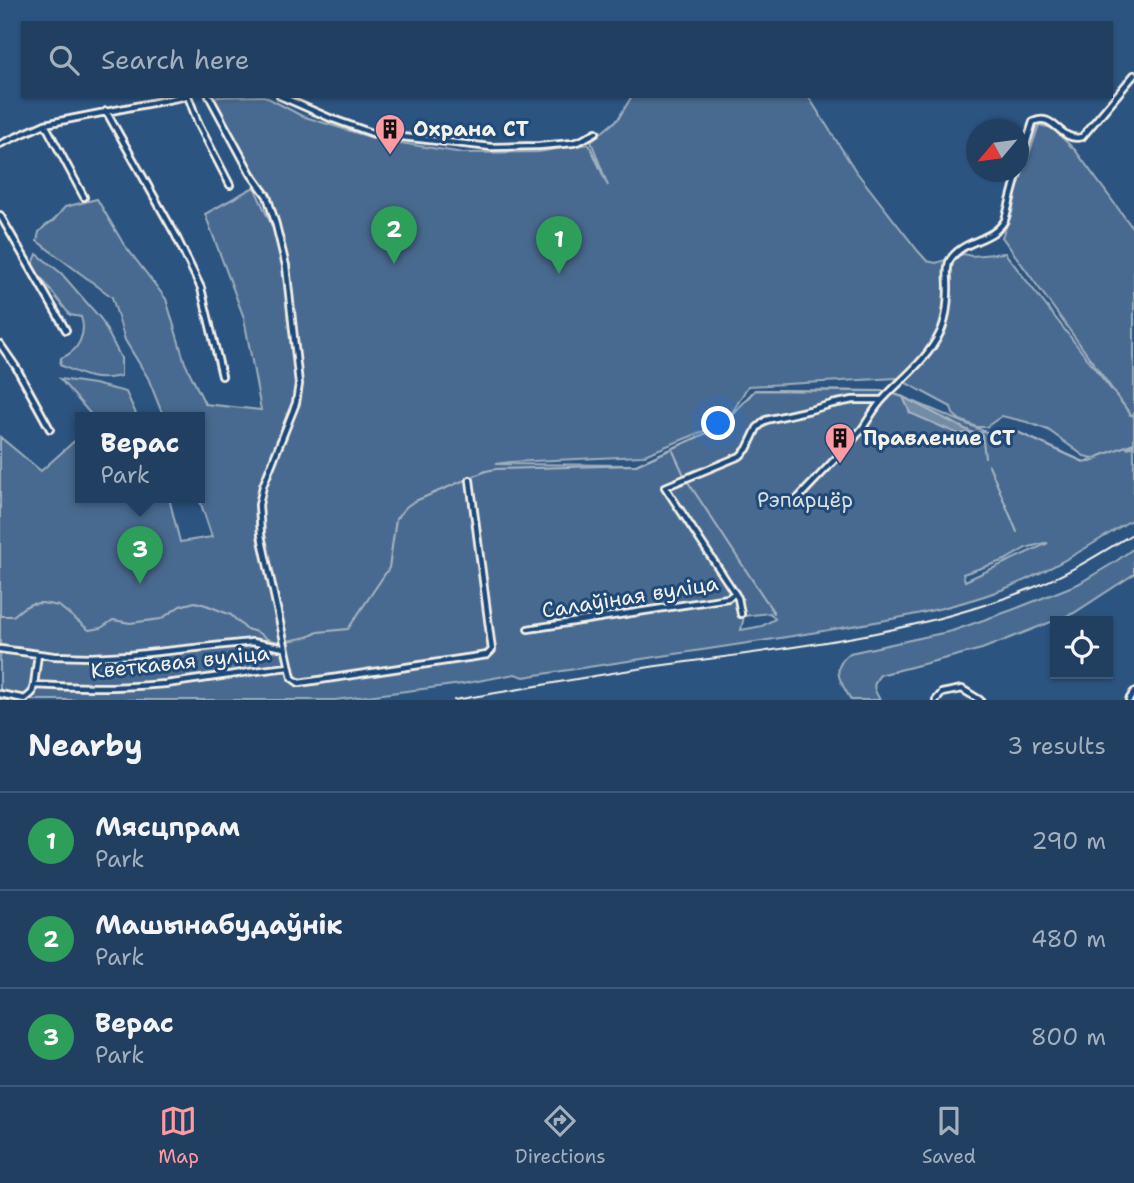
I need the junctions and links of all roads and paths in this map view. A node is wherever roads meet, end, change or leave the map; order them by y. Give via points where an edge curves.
1 (1134, 75) edge
2 (176, 98) edge
3 (188, 98) edge
4 (210, 98) edge
5 (285, 98) edge
6 (106, 111) junction
7 (45, 124) junction
8 (596, 132) dead end
9 (1029, 132) edge
10 (0, 144) edge
11 (1015, 182) edge
12 (230, 184) dead end
13 (83, 197) dead end
14 (0, 215) edge
15 (66, 330) dead end
16 (1, 348) edge
17 (222, 376) dead end
18 (882, 400) junction
19 (50, 429) dead end
20 (470, 480) dead end
21 (793, 504) dead end
22 (735, 593) junction
23 (741, 614) dead end
24 (528, 629) dead end
25 (285, 648) junction
26 (0, 649) edge
27 (38, 654) junction
28 (289, 667) junction
29 (34, 685) junction
30 (1134, 692) edge
31 (0, 694) edge
32 (936, 700) edge
33 (980, 700) edge
34 (1129, 700) edge

1 - 9 street via 1082,137 1070,138 1048,121 1038,120
2 - 6 street
3 - 12 street
4 - 25 street via 267,196 286,266 299,384 259,505
5 - 8 street via 375,134 491,147 573,143
6 - 7 street
6 - 17 street via 201,288
7 - 10 street
7 - 13 street
11 - 18 street via 1001,227 952,256 946,316 930,351
14 - 15 street
16 - 19 street
18 - 21 street
18 - 22 street via 853,400 766,420 740,456 665,487
20 - 28 street via 492,650 464,659 299,683
22 - 23 street
22 - 24 street, Салаўіная вуліца via 728,598
25 - 27 street via 252,642 129,655
25 - 28 street
26 - 27 street
27 - 29 street
28 - 29 street, Кветкавая вуліца via 129,686
29 - 31 street, Кветкавая вуліца via 33,693 25,698
30 - 34 street
32 - 33 street via 942,693 962,689

